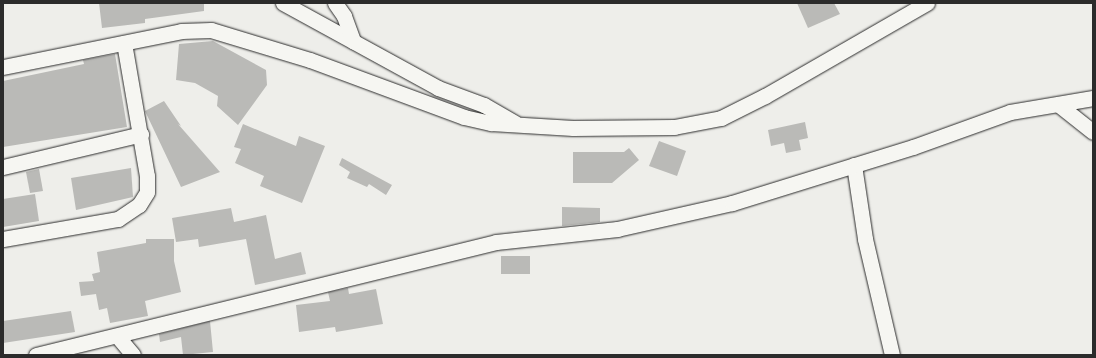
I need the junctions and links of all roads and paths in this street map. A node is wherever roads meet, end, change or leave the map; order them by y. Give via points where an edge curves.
1 (283, 3) edge
2 (335, 3) edge
3 (927, 3) edge
4 (353, 41) junction
5 (124, 43) junction
6 (3, 66) edge
7 (1093, 98) edge
8 (1059, 105) junction
9 (521, 126) junction
10 (1093, 132) edge
11 (141, 134) junction
12 (854, 165) junction
13 (3, 167) edge
14 (3, 239) edge
15 (118, 337) junction
16 (36, 355) edge
17 (133, 355) edge
18 (892, 355) edge

1 - 4 street
2 - 4 street via 344,16
3 - 9 street via 793,82 721,118 674,127
4 - 9 street via 438,88 484,106
5 - 6 street
5 - 9 street via 181,31 211,30 310,60 464,117
5 - 11 street
7 - 8 street
8 - 10 street
8 - 12 street via 998,115
11 - 13 street
11 - 14 street via 147,192 140,205 118,219
12 - 15 street via 732,203 617,229 496,242
12 - 18 street via 865,239
15 - 16 street
15 - 17 street

